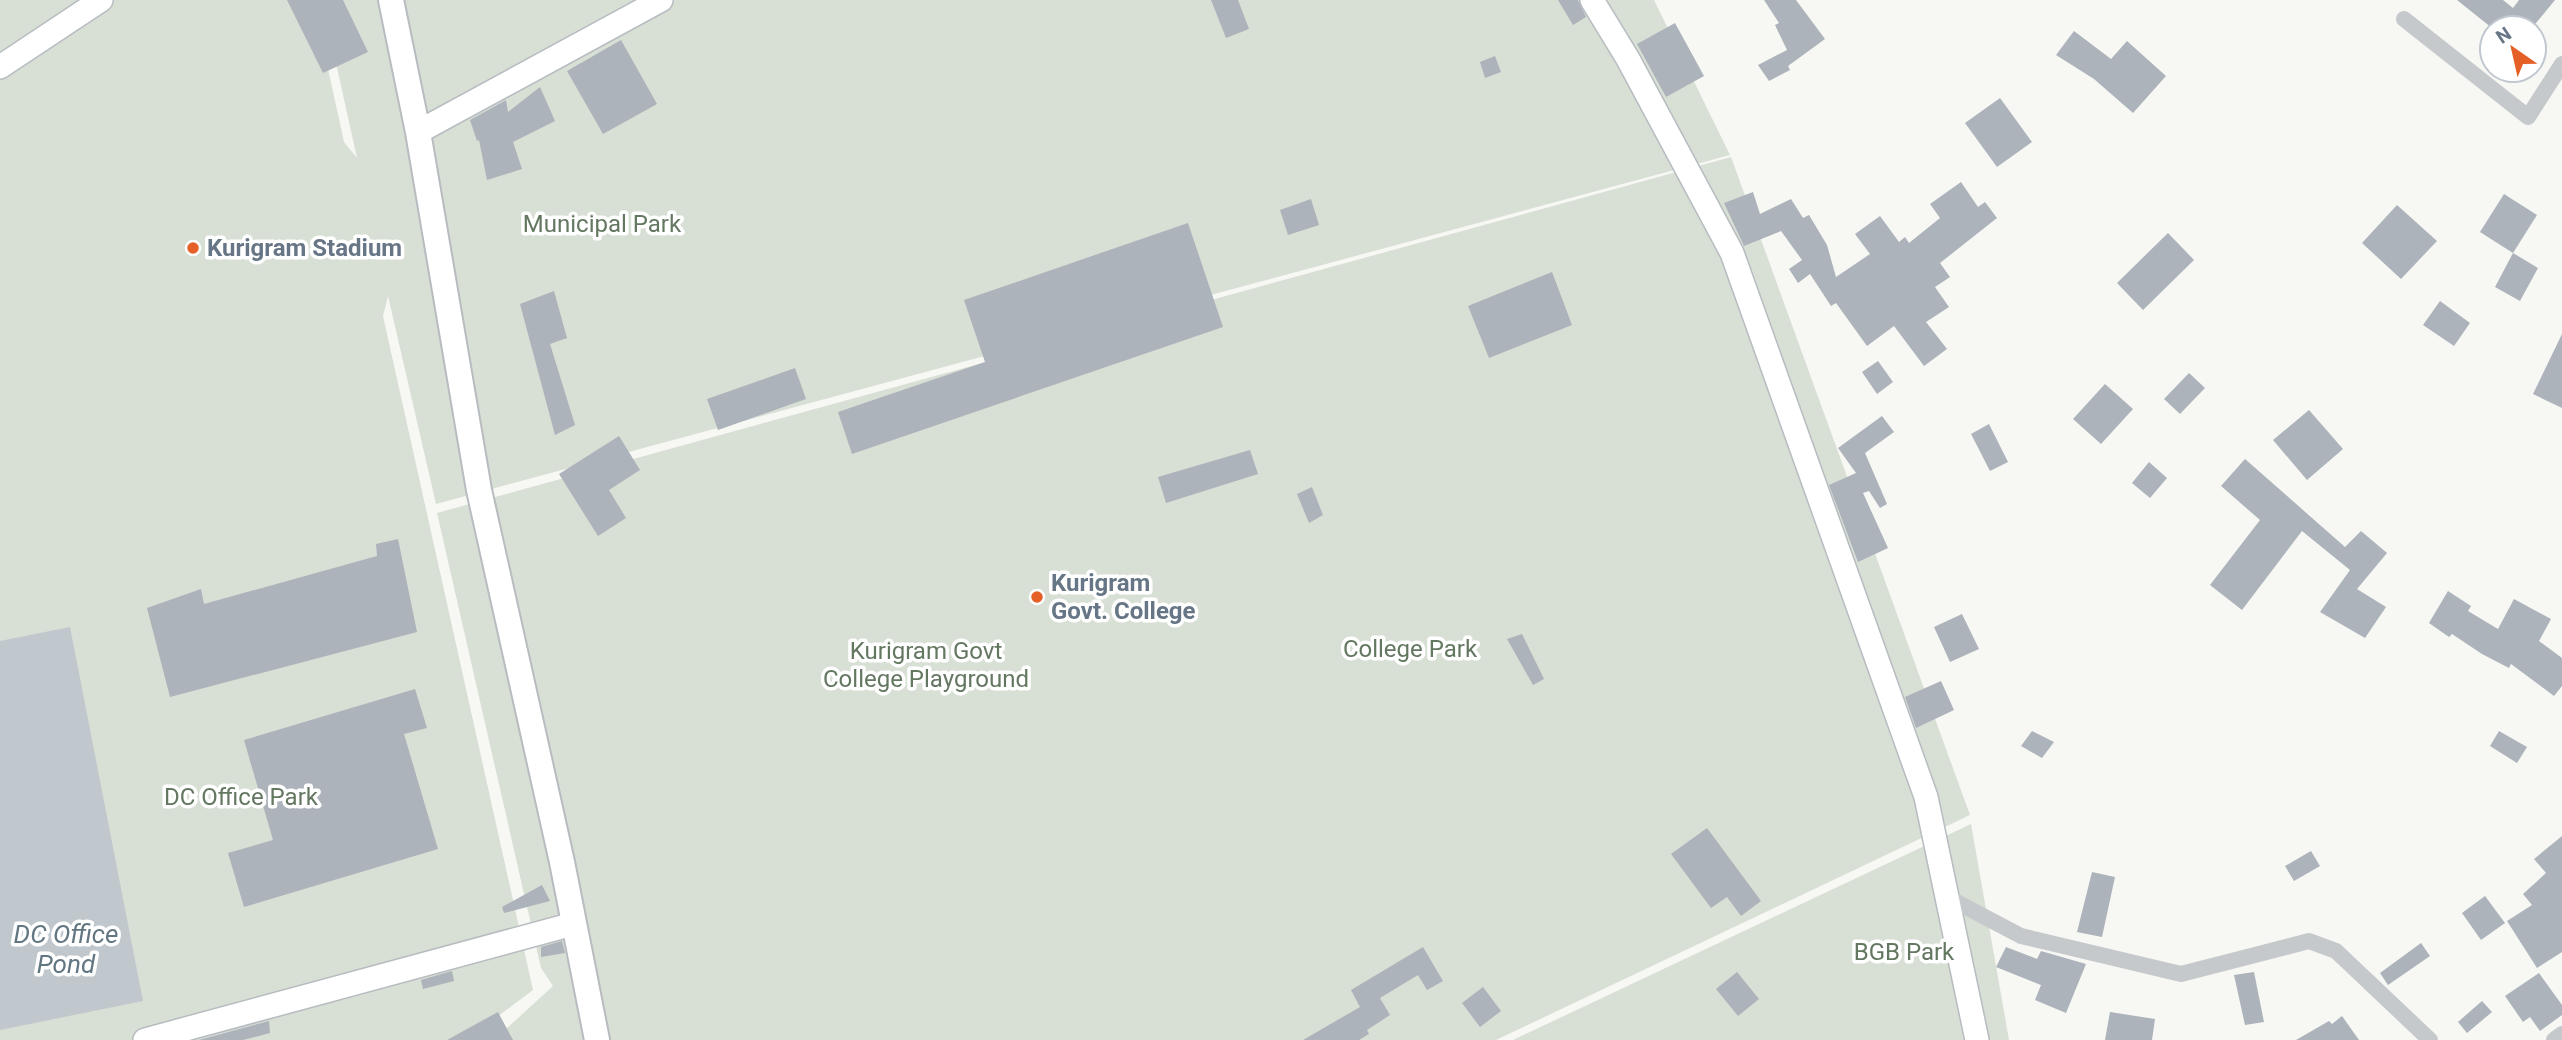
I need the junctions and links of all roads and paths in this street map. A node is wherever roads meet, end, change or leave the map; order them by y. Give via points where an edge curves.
1 (101, 0) edge
2 (391, 0) edge
3 (661, 0) edge
4 (1592, 0) edge
5 (2404, 19) dead end
6 (2562, 64) edge
7 (0, 67) edge
8 (418, 132) junction
9 (1947, 897) junction
10 (573, 925) junction
11 (2562, 1034) edge
12 (145, 1040) edge
13 (597, 1040) edge
14 (1977, 1040) edge
15 (2430, 1040) edge
16 (2554, 1040) edge

1 - 7 street
2 - 8 main road
3 - 8 street
4 - 9 street via 1732,253 1926,797
5 - 6 street via 2528,117
8 - 10 main road via 479,491
9 - 14 street
9 - 15 street via 2021,936 2181,974 2309,941 2336,951
10 - 12 street
10 - 13 main road
11 - 16 street

